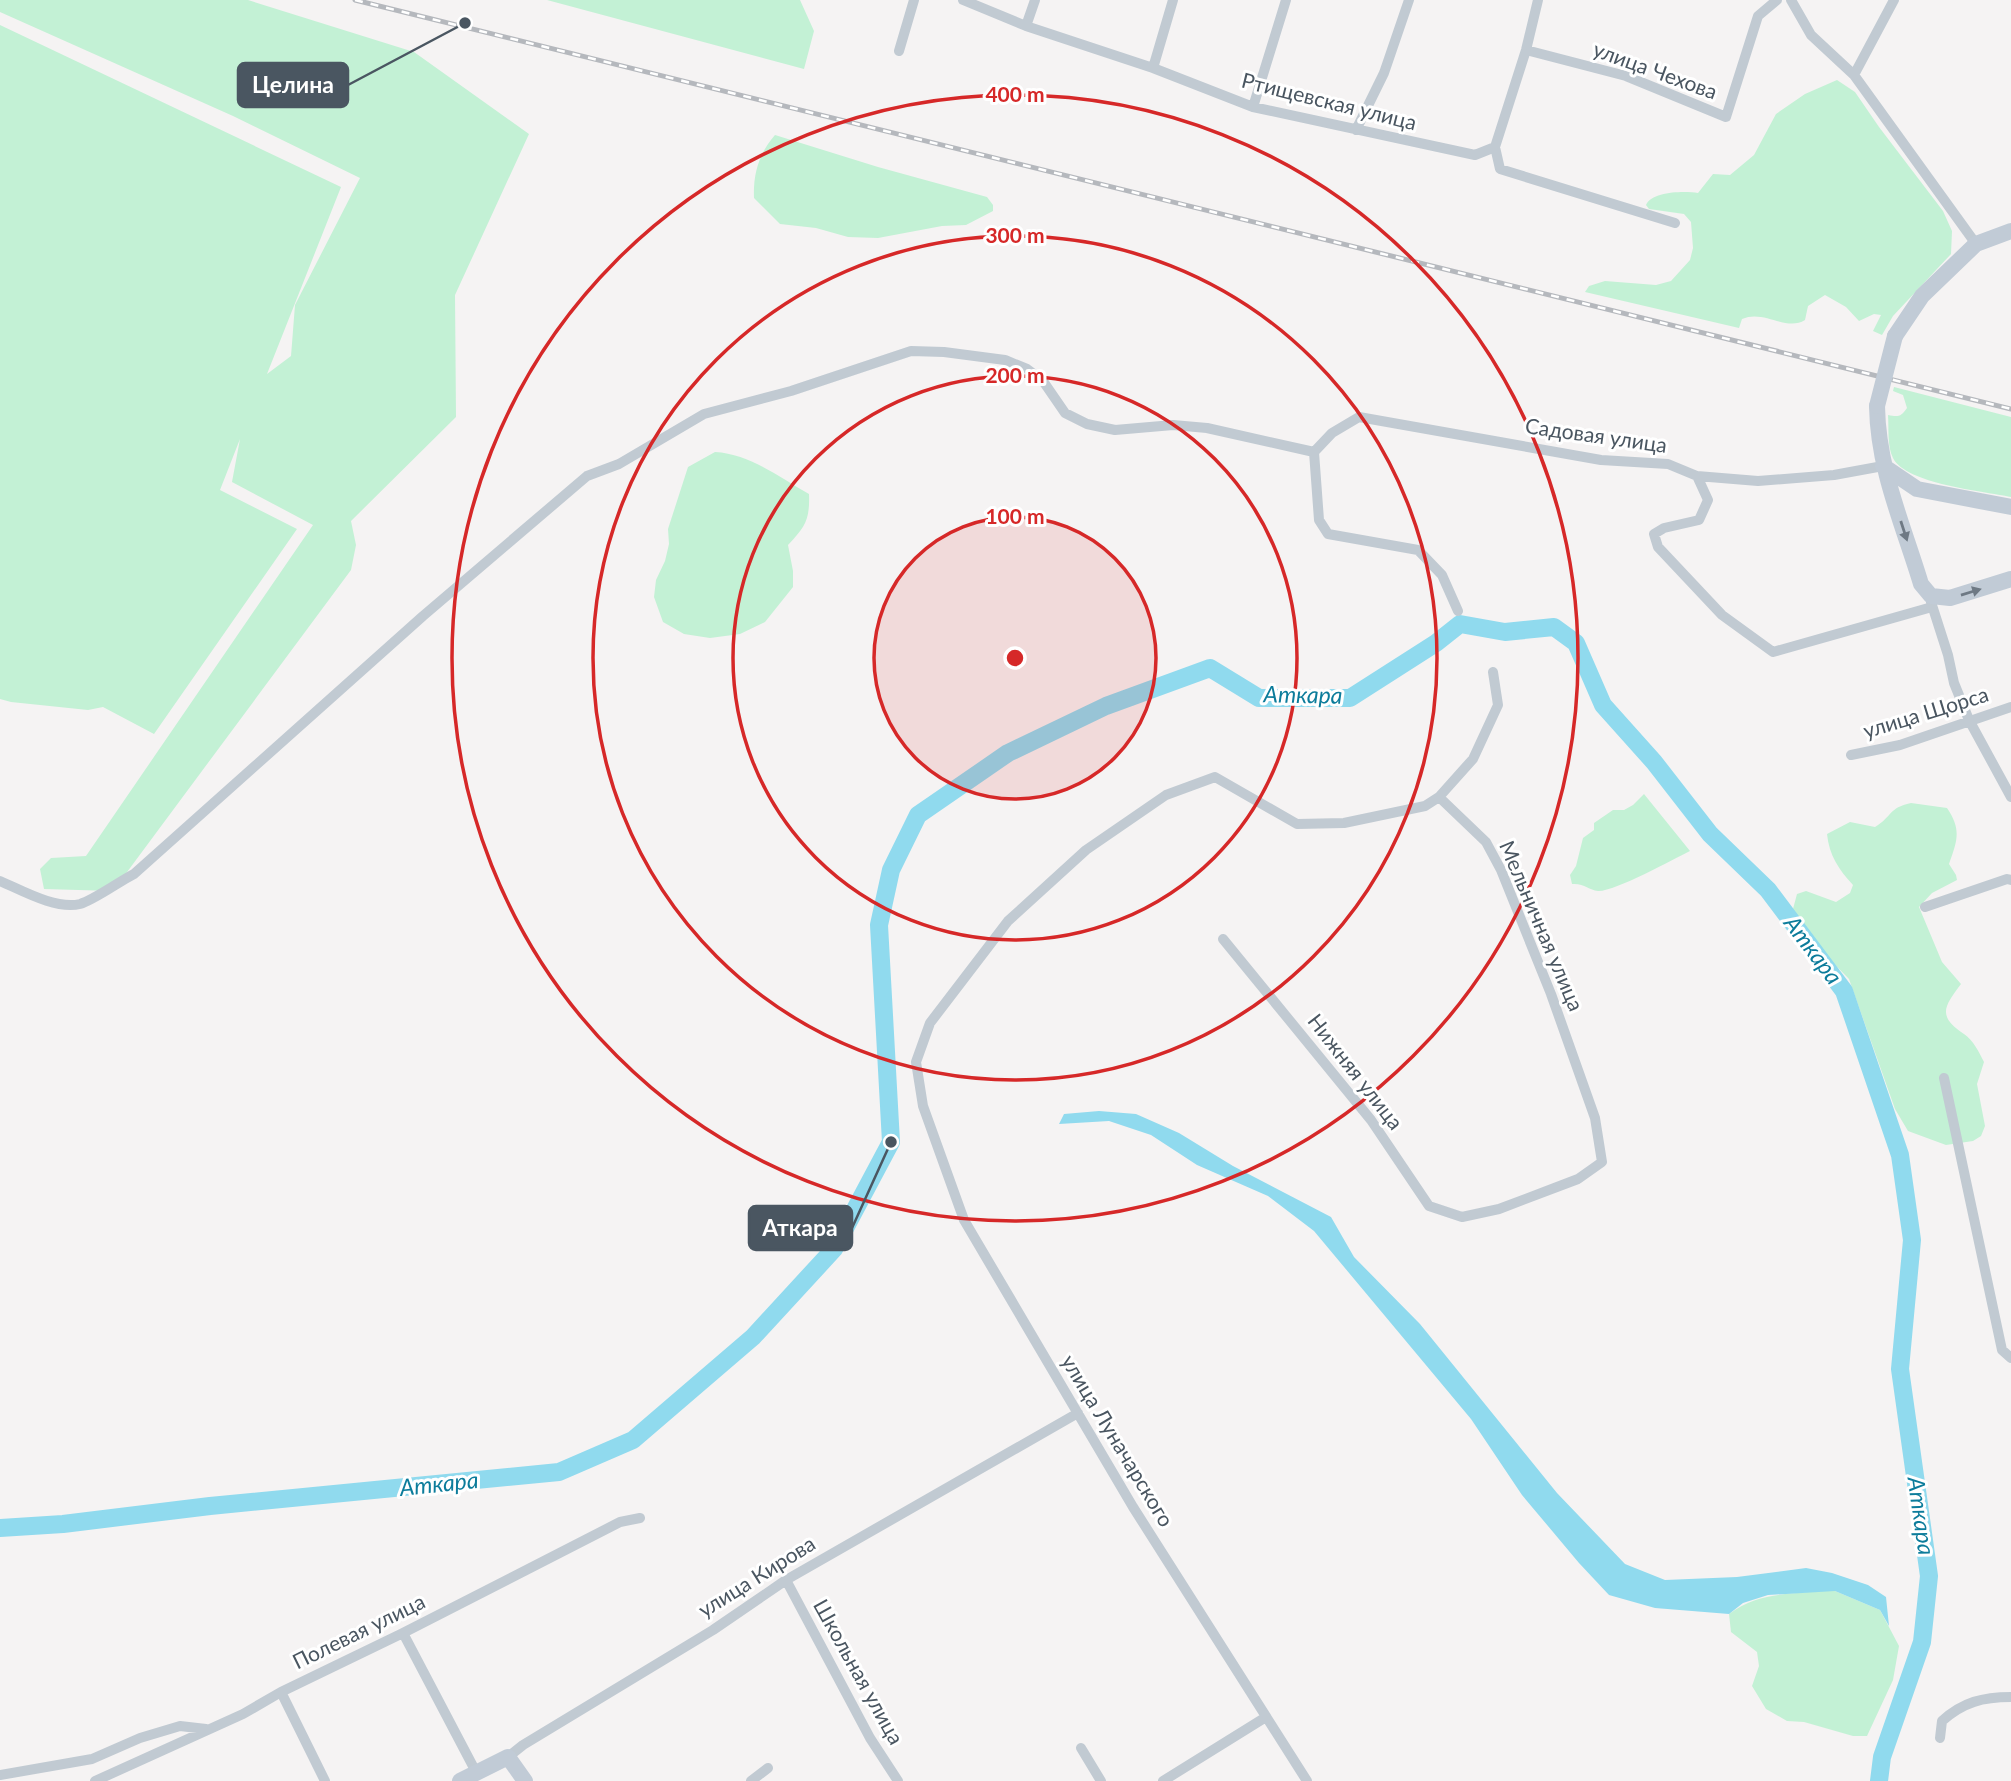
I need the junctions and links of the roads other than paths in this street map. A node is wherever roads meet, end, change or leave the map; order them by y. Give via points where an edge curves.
1 (914, 0) edge
2 (963, 0) edge
3 (1035, 0) edge
4 (1173, 0) edge
5 (1286, 0) edge
6 (1409, 0) edge
7 (1538, 0) edge
8 (1777, 0) edge
9 (1791, 0) edge
10 (1894, 0) edge
11 (1026, 26) junction
12 (1526, 50) junction
13 (899, 51) dead end
14 (1153, 68) junction
15 (1854, 75) junction
16 (1253, 107) junction
17 (1356, 130) junction
18 (1495, 147) junction
19 (1675, 223) dead end
20 (2011, 231) edge
21 (1976, 244) junction
22 (1314, 452) junction
23 (1883, 466) junction
24 (1697, 476) junction
25 (2011, 506) edge
26 (2011, 579) edge
27 (1931, 601) junction
28 (1458, 611) dead end
29 (1493, 672) dead end
30 (2011, 707) edge
31 (1969, 720) junction
32 (1851, 755) dead end
33 (1438, 797) junction
34 (2011, 797) edge
35 (2011, 880) edge
36 (0, 881) edge
37 (1925, 907) dead end
38 (1223, 939) dead end
39 (1944, 1078) dead end
40 (1462, 1217) joint
41 (2011, 1358) edge
42 (1078, 1413) junction
43 (640, 1518) dead end
44 (786, 1580) junction
45 (403, 1633) junction
46 (281, 1692) junction
47 (2011, 1697) edge
48 (1266, 1717) junction
49 (207, 1730) junction
50 (1940, 1738) dead end
51 (1081, 1748) dead end
52 (508, 1757) junction
53 (768, 1768) dead end
54 (476, 1772) junction
55 (0, 1775) edge
56 (95, 1781) edge
57 (325, 1781) edge
58 (460, 1781) edge
59 (526, 1781) edge
60 (751, 1781) edge
61 (898, 1781) edge
62 (1101, 1781) edge
63 (1163, 1781) edge
64 (1307, 1781) edge

1 - 13 street
2 - 11 street, Ртищевская улица
3 - 11 street
4 - 14 street
5 - 16 street
6 - 17 street via 1384,73
7 - 12 street
8 - 12 street, улица Чехова via 1758,16 1726,117 1626,76
9 - 15 street via 1811,35
10 - 15 street
11 - 14 street, Ртищевская улица
12 - 18 street
14 - 16 street, Ртищевская улица
15 - 21 street
16 - 17 street, Ртищевская улица
17 - 18 street, Ртищевская улица via 1475,155
18 - 19 street via 1500,169
20 - 21 street
21 - 23 street, bridge via 1922,296 1895,336 1877,406
22 - 24 street, Садовая улица via 1332,433 1359,417 1601,460 1668,464
22 - 28 street via 1319,520 1328,534 1418,550 1442,575
22 - 36 street via 1207,428 1173,425 1115,430 1087,424 1065,413 1043,381 1027,369 1005,360 944,352 911,351 704,414 619,464 587,476 134,874 79,904 38,898
23 - 24 street, Садовая улица via 1758,481
23 - 25 street via 1917,489
23 -> 27 street via 1921,584
24 - 27 street via 1708,500 1699,520 1654,534 1658,547 1722,615 1773,652
27 -> 26 street
27 - 31 street
29 - 33 street via 1499,705 1473,759
30 - 31 street, улица Щорса
31 - 32 street, улица Щорса via 1900,745
31 - 34 street
33 - 40 street, Мельничная улица via 1486,842 1501,870 1595,1118 1602,1162 1578,1178 1499,1209
33 - 42 street, улица Луначарского via 1425,806 1344,823 1297,824 1215,777 1166,795 1086,850 1007,921 930,1023 916,1062 923,1105 964,1220
35 - 37 street
38 - 40 street, Нижняя улица via 1371,1120 1429,1206
39 - 41 street via 2002,1350
42 - 44 street, улица Кирова
42 - 48 street, улица Луначарского
43 - 45 street, Полевая улица via 620,1522
44 - 52 street, улица Кирова
44 - 61 street, Школьная улица via 870,1738
45 - 46 street, Полевая улица
45 - 54 street
46 - 49 street, Полевая улица
46 - 57 street
47 - 50 street via 1974,1700 1955,1709 1942,1721
48 - 63 street
48 - 64 street, улица Луначарского
49 - 55 street via 180,1726 92,1759
49 - 56 street, Полевая улица
51 - 62 street
52 - 54 street, улица Кирова
52 - 59 street
53 - 60 street
54 - 58 street, улица Кирова

